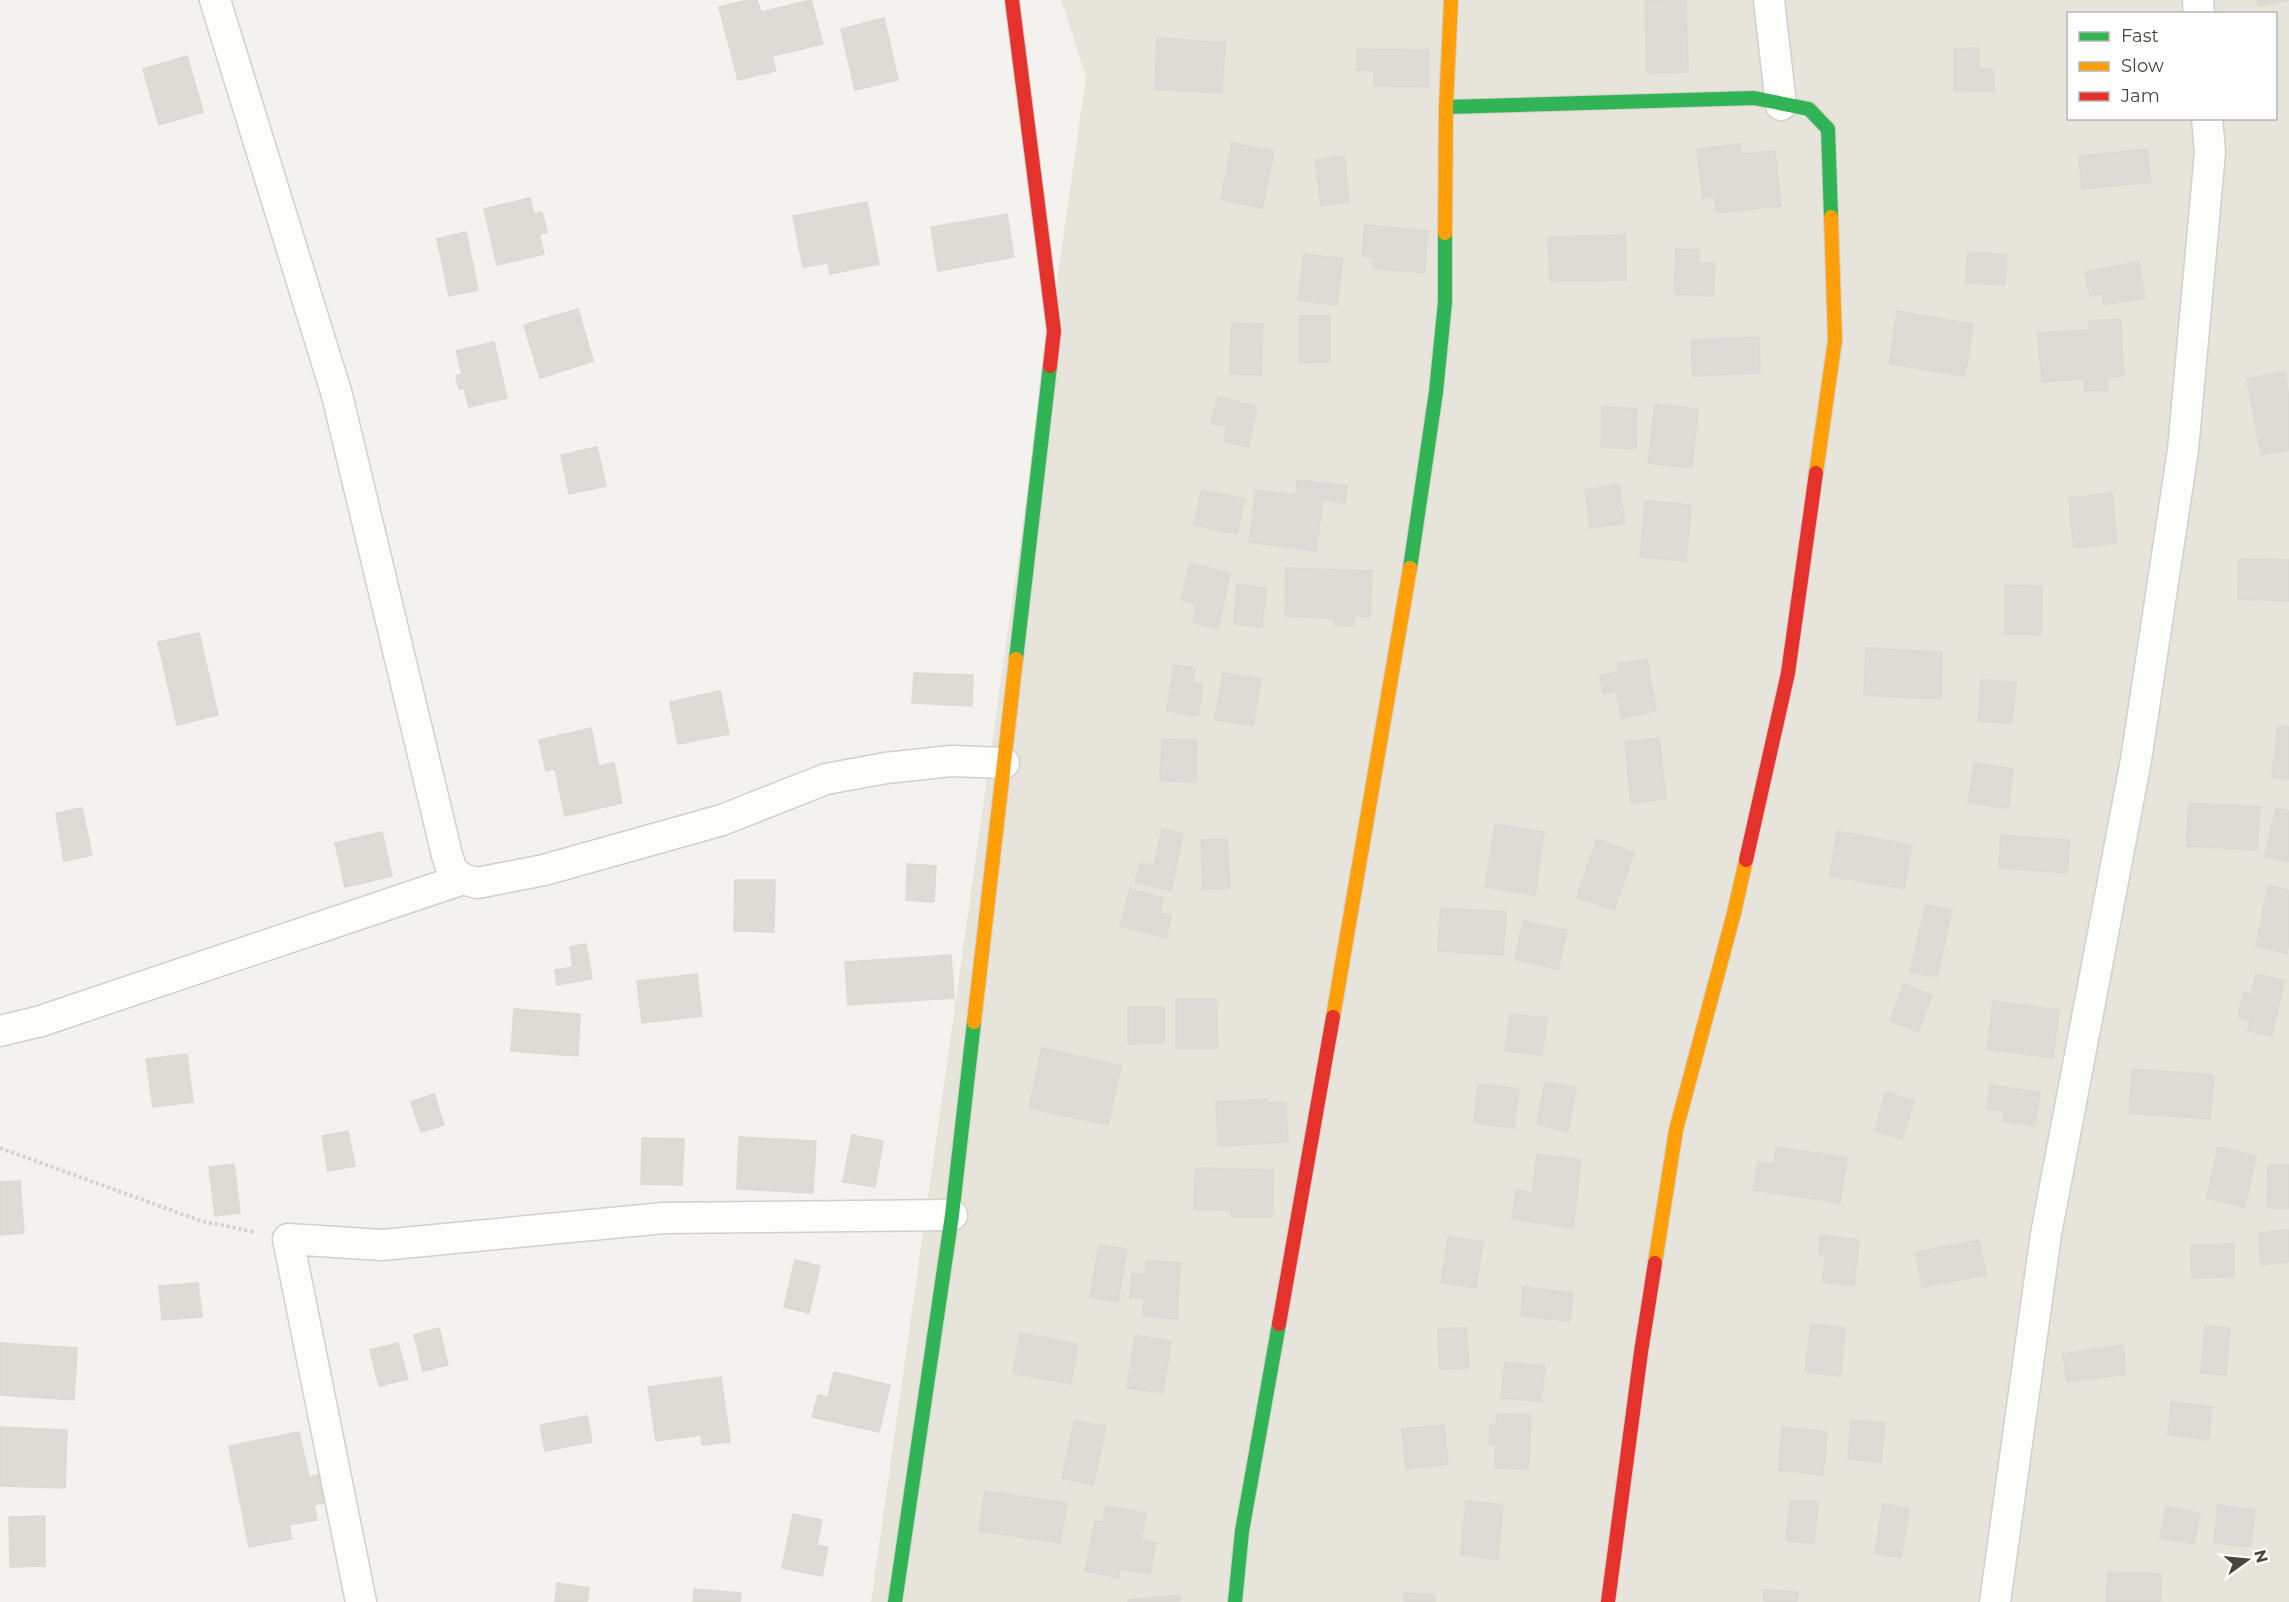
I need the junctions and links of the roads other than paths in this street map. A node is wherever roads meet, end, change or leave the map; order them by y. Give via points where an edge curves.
1 (215, 0) edge
2 (1012, 0) edge
3 (1451, 0) edge
4 (1769, 0) edge
5 (1781, 105) junction
6 (1446, 107) junction
7 (2208, 120) edge
8 (1004, 763) junction
9 (463, 879) junction
10 (0, 1031) edge
11 (952, 1215) junction
12 (361, 1602) edge
13 (895, 1602) edge
14 (1235, 1602) edge
15 (1608, 1602) edge
16 (1995, 1602) edge

1 - 9 street via 337,395 447,855 452,871
2 - 8 street via 1054,331
3 - 6 street
4 - 5 street
5 - 6 street via 1754,98
5 - 15 street via 1809,109 1828,129 1834,340 1788,673 1734,913 1676,1130
6 - 14 street via 1445,302 1419,513 1242,1531
7 - 16 street via 2210,152 2183,450 2136,760 2046,1234
8 - 9 street via 951,761 826,779 722,820 544,870 477,883
8 - 11 street
9 - 10 street via 41,1021
11 - 12 street via 664,1218 382,1245 288,1239
11 - 13 street

